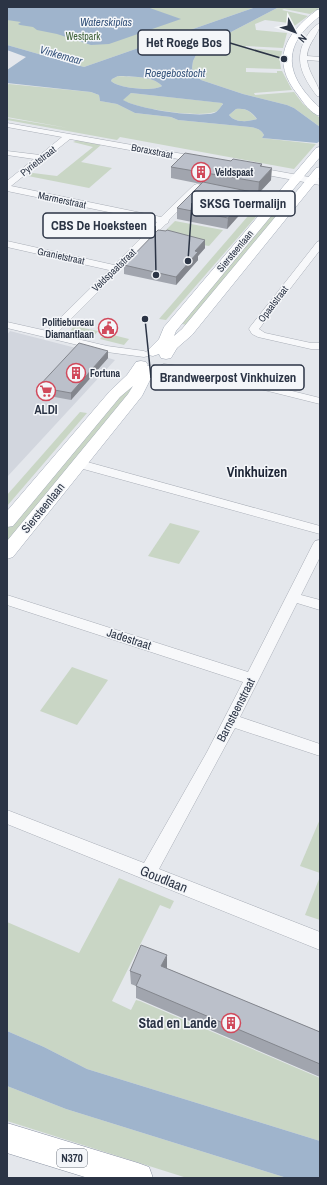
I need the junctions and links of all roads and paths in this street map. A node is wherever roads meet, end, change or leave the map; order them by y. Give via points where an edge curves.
1 (320, 12) edge
2 (320, 18) edge
3 (320, 24) edge
4 (301, 38) junction
5 (320, 39) edge
6 (302, 58) junction
7 (320, 59) edge
8 (320, 94) edge
9 (318, 107) edge
10 (7, 125) edge
11 (69, 136) junction
12 (320, 150) edge
13 (7, 153) edge
14 (42, 158) junction
15 (206, 161) edge
16 (245, 168) edge
17 (320, 170) edge
18 (296, 178) junction
19 (315, 182) edge
20 (7, 185) edge
21 (7, 188) edge
22 (276, 202) junction
23 (291, 205) junction
24 (165, 220) junction
25 (7, 244) edge
26 (320, 244) edge
27 (115, 268) junction
28 (7, 325) edge
29 (48, 335) junction
30 (320, 346) edge
31 (154, 360) junction
32 (320, 401) edge
33 (80, 464) junction
34 (7, 522) edge
35 (320, 530) edge
36 (320, 544) edge
37 (7, 553) edge
38 (293, 597) junction
39 (7, 600) edge
40 (320, 605) edge
41 (251, 679) junction
42 (231, 720) junction
43 (320, 750) edge
44 (7, 818) edge
45 (148, 873) junction
46 (320, 941) edge
47 (7, 1138) edge
48 (138, 1178) edge

1 - 4 main road via 302,25
2 - 4 main road
3 - 4 street
4 - 5 street
4 - 6 street via 304,48
4 - 9 main road via 287,50 288,70 299,91
6 - 7 street
6 - 8 street via 309,81
10 - 11 street, Boraxstraat
11 - 14 street, Pyrietstraat
11 - 15 street, Boraxstraat
12 - 18 main road, Siersteenlaan
13 - 14 street
14 - 20 street, Pyrietstraat
16 - 18 street
17 - 19 main road, Siersteenlaan
18 - 19 street
18 - 22 main road, Siersteenlaan
19 - 23 main road, Siersteenlaan
21 - 24 street, Marmerstraat
22 - 23 street, Veldspaatstraat
22 - 24 street, Veldspaatstraat via 197,187
22 - 31 main road, Siersteenlaan via 170,328
23 - 31 main road, Siersteenlaan via 187,332
24 - 27 street, Veldspaatstraat
25 - 27 street, Granietstraat
26 - 30 street, Opaalstraat via 254,329 262,335
27 - 29 street, Veldspaatstraat
28 - 29 street
29 - 31 street
31 - 32 street
31 - 33 main road, Siersteenlaan via 135,396
31 - 34 main road, Siersteenlaan via 115,394
33 - 35 street
33 - 37 main road, Siersteenlaan
36 - 38 street, Barnsteenstraat
38 - 40 street
38 - 41 street, Barnsteenstraat
39 - 41 street, Jadestraat
41 - 42 street, Barnsteenstraat
42 - 43 street
42 - 45 street, Barnsteenstraat
44 - 45 street, Goudlaan
45 - 46 street, Goudlaan
47 - 48 highway, N370

